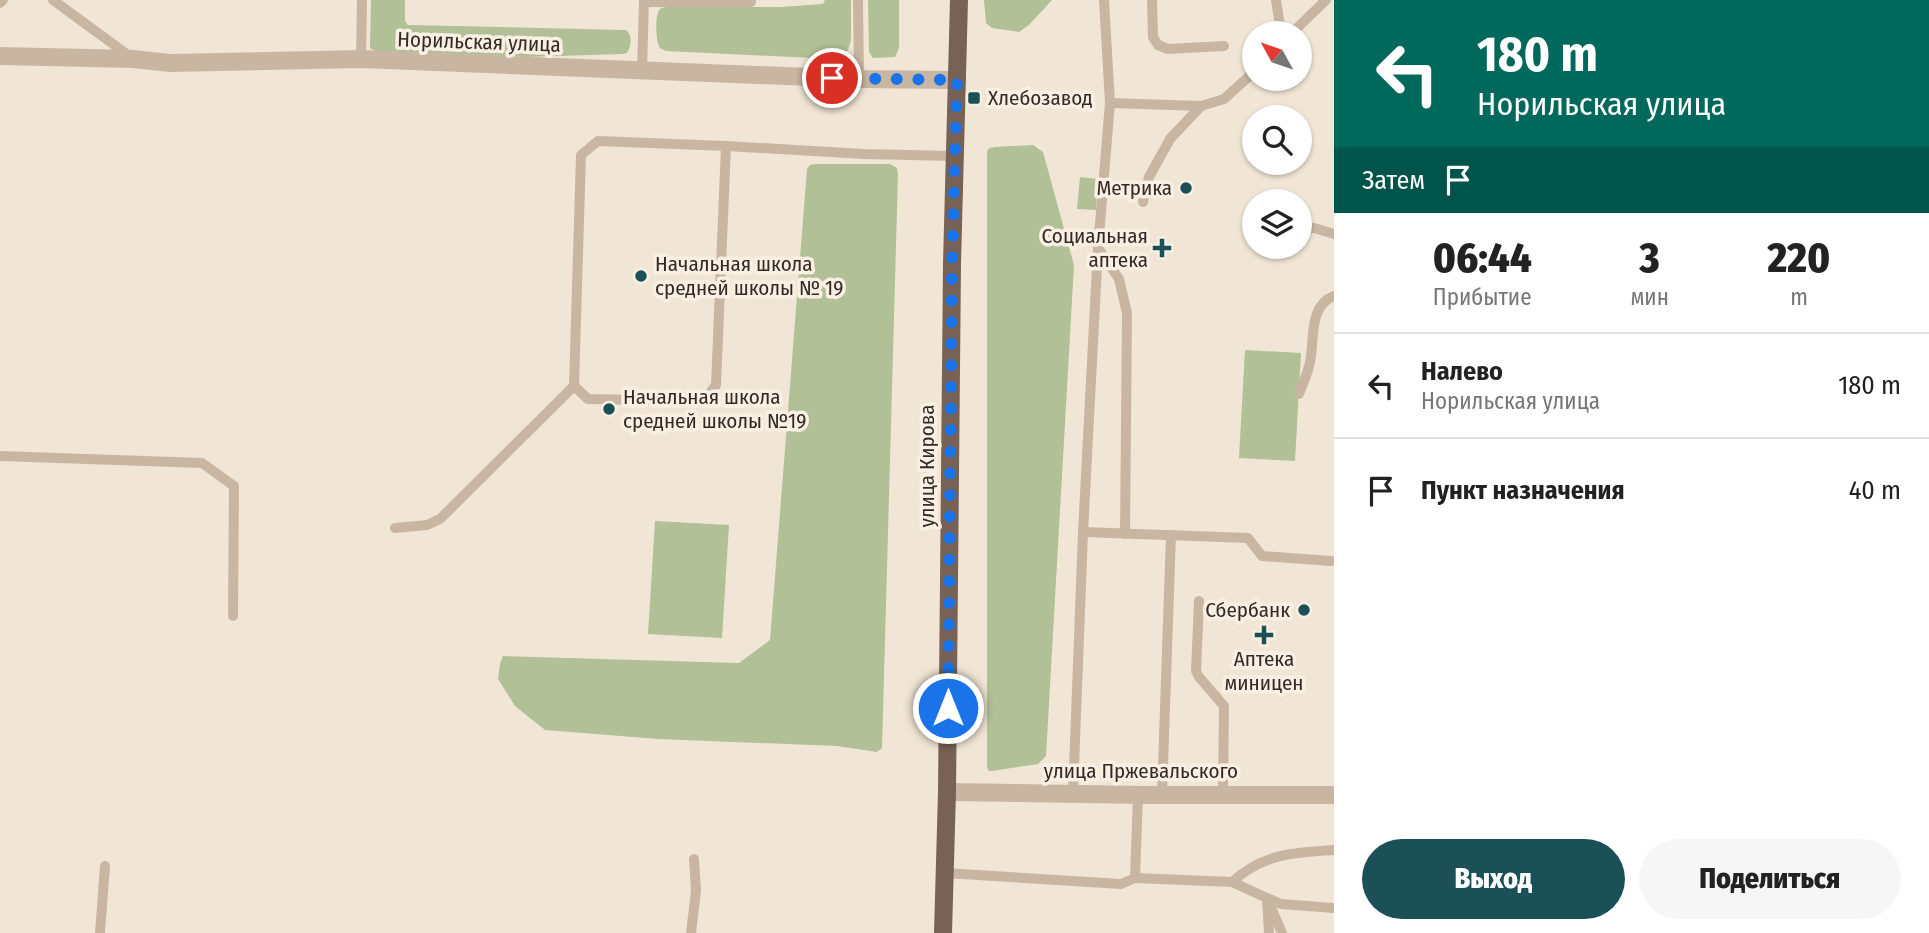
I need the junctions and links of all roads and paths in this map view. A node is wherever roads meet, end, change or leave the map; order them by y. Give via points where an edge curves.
1 (53, 0) edge
2 (362, 0) edge
3 (858, 0) edge
4 (959, 0) edge
5 (1104, 0) edge
6 (1153, 0) edge
7 (1276, 0) edge
8 (1326, 0) edge
9 (644, 1) edge
10 (751, 2) dead end
11 (1279, 21) edge
12 (1304, 21) edge
13 (1224, 46) dead end
14 (0, 56) edge
15 (133, 59) junction
16 (360, 59) junction
17 (642, 71) junction
18 (859, 79) junction
19 (957, 80) junction
20 (1242, 83) edge
21 (1110, 103) junction
22 (1201, 107) junction
23 (726, 146) junction
24 (954, 156) junction
25 (1143, 202) dead end
26 (1312, 228) edge
27 (1334, 234) edge
28 (1098, 247) junction
29 (1334, 296) edge
30 (574, 386) junction
31 (1299, 394) dead end
32 (0, 456) edge
33 (395, 528) dead end
34 (1083, 532) junction
35 (1125, 534) junction
36 (1171, 536) junction
37 (1331, 561) dead end
38 (1199, 601) dead end
39 (233, 616) dead end
40 (947, 792) junction
41 (1073, 794) junction
42 (1162, 794) junction
43 (1223, 794) junction
44 (1138, 795) junction
45 (1334, 795) edge
46 (1334, 850) edge
47 (694, 859) dead end
48 (105, 866) dead end
49 (945, 873) junction
50 (1135, 878) junction
51 (1232, 882) junction
52 (1268, 898) junction
53 (1334, 908) edge
54 (100, 933) edge
55 (691, 933) edge
56 (943, 933) edge
57 (1269, 933) edge
58 (1282, 933) edge

1 - 15 lane
2 - 16 lane
3 - 18 lane
4 - 19 main road, улица Кирова
5 - 21 lane
6 - 13 lane via 1153,37 1158,45 1168,49
7 - 11 lane
8 - 12 lane
9 - 10 lane
9 - 17 lane
14 - 15 street, Норильская улица
15 - 16 street, Норильская улица via 170,63
16 - 17 street, Норильская улица
17 - 18 street, Норильская улица
18 - 19 street, Норильская улица
19 - 24 main road, улица Кирова
20 - 22 lane via 1224,99
21 - 22 lane
21 - 28 lane
22 - 25 lane via 1170,139 1149,177
23 - 24 lane
23 - 30 lane via 598,141 581,155
23 - 30 lane via 716,386 704,401 588,399
24 - 40 main road, улица Кирова
26 - 27 lane
28 - 34 lane
28 - 35 lane via 1119,279 1128,313
29 - 31 lane via 1319,308 1307,376
30 - 33 lane via 440,519
32 - 39 lane via 202,463 234,486
34 - 35 lane
34 - 41 lane
35 - 36 lane
36 - 37 lane via 1248,538 1262,556
36 - 42 lane
38 - 43 lane via 1196,671 1224,706
40 - 41 street, улица Пржевальского
40 - 49 main road, улица Кирова
41 - 44 street, улица Пржевальского
42 - 43 street, улица Пржевальского
42 - 44 street, улица Пржевальского
43 - 45 street, улица Пржевальского
44 - 50 lane
46 - 51 lane via 1264,860
47 - 55 lane
48 - 54 lane
49 - 50 lane via 1121,884
49 - 56 main road, улица Кирова
50 - 51 lane
51 - 52 lane
52 - 53 lane via 1281,904
52 - 57 lane
52 - 58 lane

